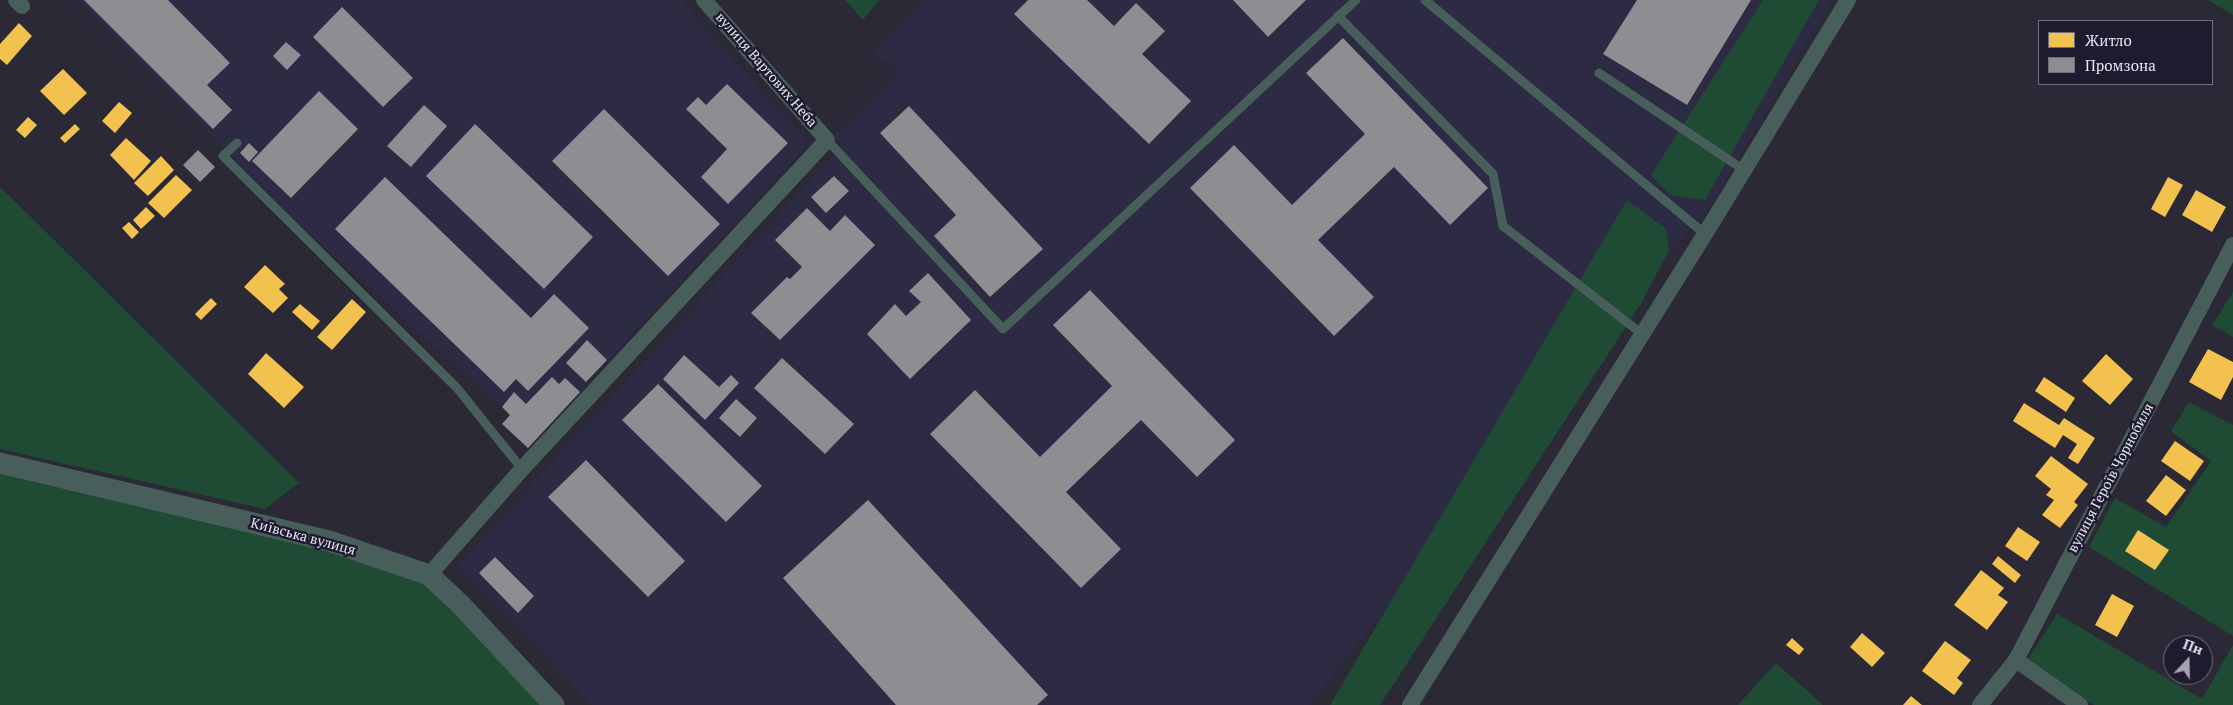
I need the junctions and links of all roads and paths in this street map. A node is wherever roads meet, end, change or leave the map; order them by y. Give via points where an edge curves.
1 (704, 0) edge
2 (1356, 0) edge
3 (1425, 0) edge
4 (1848, 0) edge
5 (1338, 16) junction
6 (1599, 73) dead end
7 (827, 140) junction
8 (237, 143) dead end
9 (1744, 170) junction
10 (1705, 234) junction
11 (2233, 244) edge
12 (1642, 334) junction
13 (0, 463) edge
14 (522, 469) junction
15 (429, 575) junction
16 (2016, 660) junction
17 (554, 705) edge
18 (1410, 705) edge
19 (1980, 705) edge
20 (2080, 705) edge

1 - 7 street, вулиця Вартових Неба
2 - 5 lane
3 - 10 lane
4 - 9 street
5 - 7 lane via 1003,329
5 - 12 lane via 1493,174 1503,226
6 - 9 lane
7 - 14 street
8 - 14 lane via 223,156 457,388
9 - 10 street
10 - 12 street
11 - 16 street, вулиця Героїв Чорнобиля
12 - 18 street
13 - 15 street, Київська вулиця via 329,541
14 - 15 street
15 - 17 street, Київська вулиця
16 - 19 street, вулиця Героїв Чорнобиля
16 - 20 street

